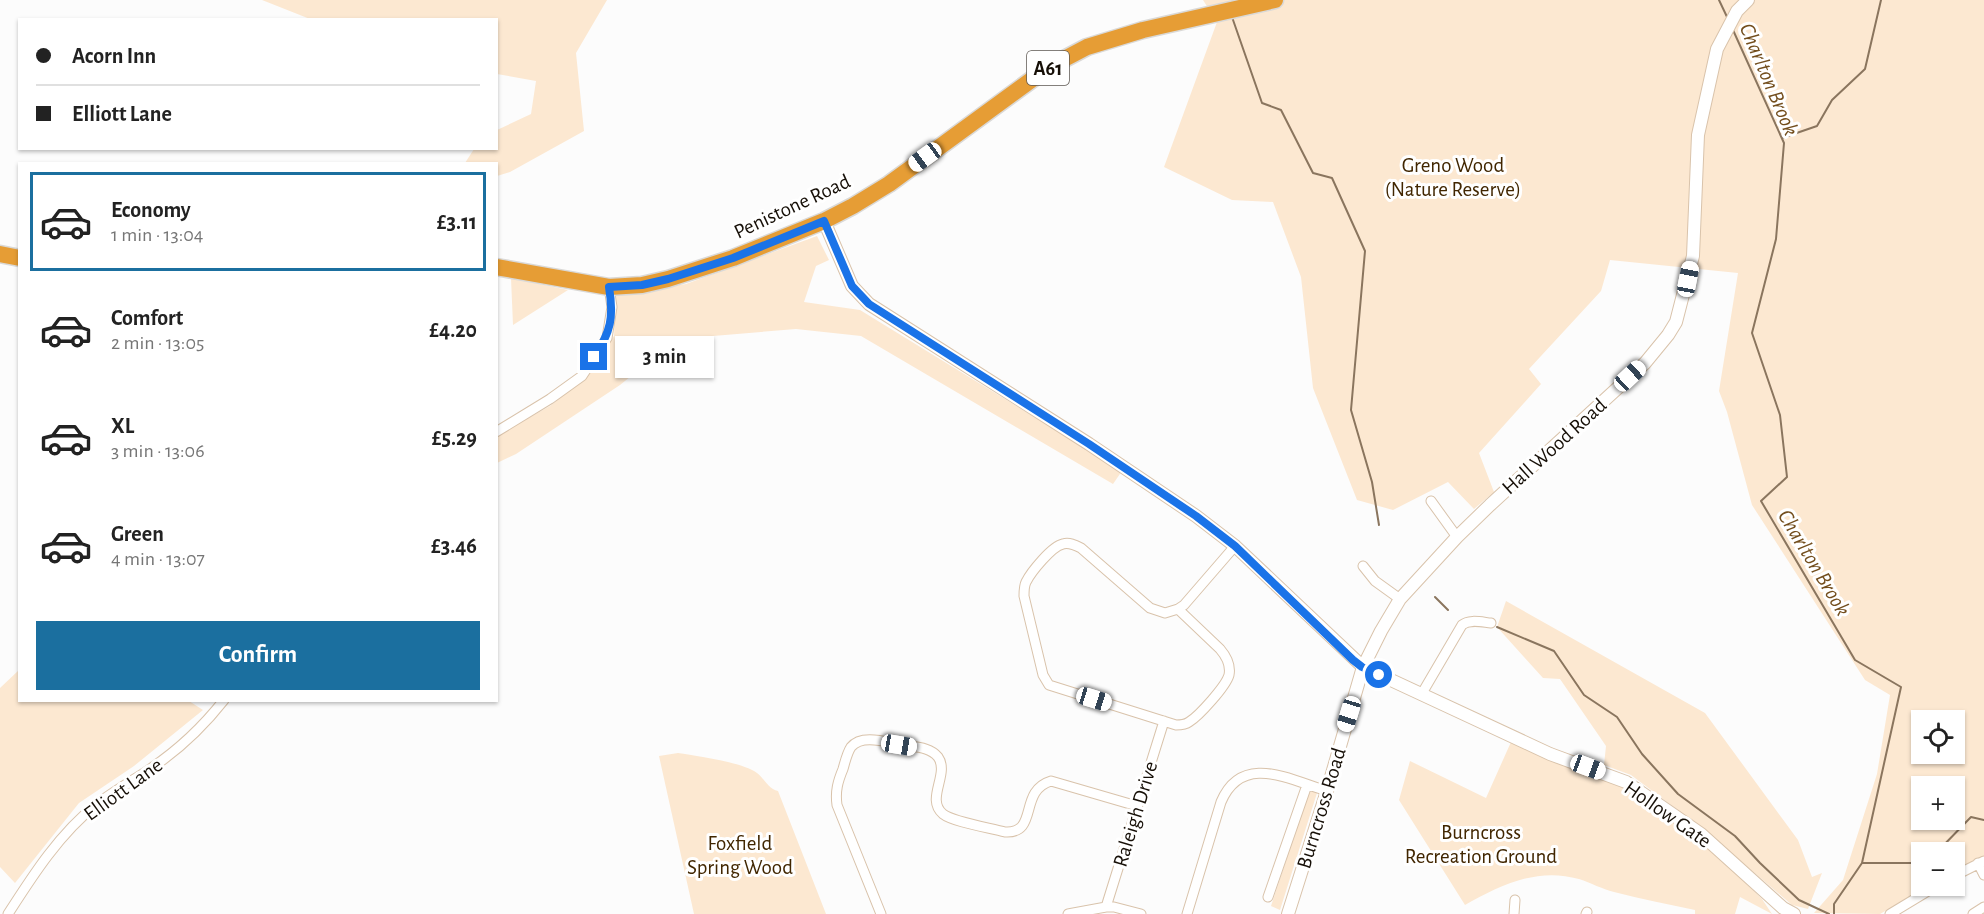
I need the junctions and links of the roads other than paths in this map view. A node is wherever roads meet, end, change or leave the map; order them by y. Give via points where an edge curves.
1 (1275, 0) edge
2 (1748, 0) edge
3 (824, 221) junction
4 (0, 254) edge
5 (18, 258) edge
6 (498, 267) edge
7 (609, 287) junction
8 (498, 431) edge
9 (1431, 501) dead end
10 (1457, 537) junction
11 (1235, 546) junction
12 (1363, 566) dead end
13 (1400, 599) junction
14 (1178, 609) junction
15 (1491, 623) dead end
16 (1362, 667) junction
17 (1421, 695) junction
18 (222, 702) edge
19 (1164, 721) junction
20 (1307, 785) junction
21 (1327, 790) junction
22 (1137, 806) junction
23 (1981, 862) edge
24 (1965, 870) edge
25 (1984, 875) edge
26 (1920, 896) edge
27 (1268, 897) dead end
28 (1515, 900) dead end
29 (1106, 906) junction
30 (1984, 907) edge
31 (1785, 912) edge
32 (8, 914) edge
33 (881, 914) edge
34 (1068, 914) edge
35 (1141, 914) edge
36 (1187, 914) edge
37 (1288, 914) edge
38 (1514, 914) edge
39 (1522, 914) edge
40 (1890, 914) edge
41 (1972, 914) edge

1 - 3 highway, Penistone Road / A61 via 1087,47 1049,67 889,184
2 - 10 street, Hall Wood Road via 1737,11 1717,49 1698,135 1692,256 1676,321 1645,363
3 - 7 highway, Penistone Road / A61 via 668,279
3 - 11 street, Hollow Gate via 852,286 869,304 1089,444
4 - 5 highway
6 - 7 highway, Penistone Road / A61
7 - 8 street via 612,307 607,338 582,376
9 - 10 street
10 - 13 street, Hall Wood Road
11 - 14 street
11 - 16 street, Hollow Gate
12 - 13 street via 1375,581
13 - 16 street, Hall Wood Road
14 - 19 street via 1220,648 1229,675 1193,720 1183,725
14 - 19 street via 1165,613 1150,608 1081,548 1068,543 1054,548 1030,575 1024,589 1043,675 1050,685
15 - 17 street via 1472,621 1462,625
16 - 17 street, Hollow Gate
16 - 21 street, Burncross Road
17 - 31 street, Hollow Gate via 1550,754 1638,788 1701,834
18 - 32 street, Elliott Lane via 175,751 81,819 45,859
19 - 22 street, Raleigh Drive
20 - 21 street
20 - 27 street
20 - 36 street via 1262,772 1242,777 1225,791
21 - 37 street, Burncross Road
22 - 29 street, Raleigh Drive
22 - 33 street via 1051,781 1035,791 1023,825 1005,832 943,814 937,803 942,768 931,751 861,741 851,748 837,786 837,805
23 - 24 street
23 - 25 street
26 - 40 street
28 - 38 street
29 - 34 street
29 - 35 street
30 - 41 street
38 - 39 street

